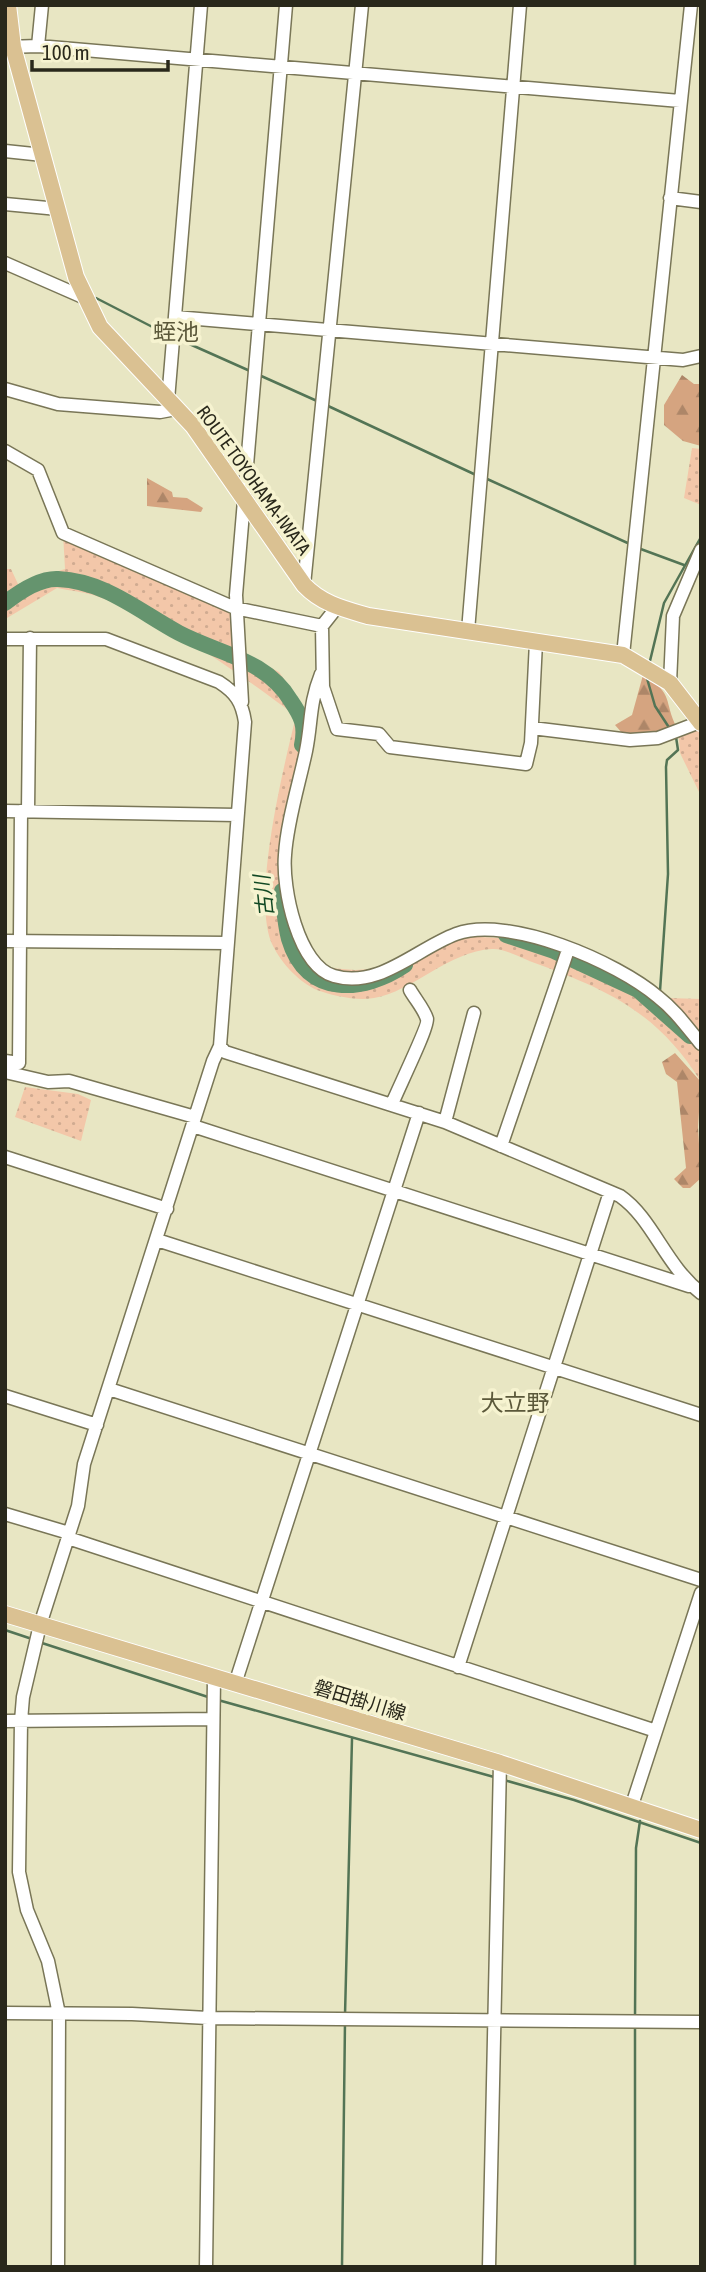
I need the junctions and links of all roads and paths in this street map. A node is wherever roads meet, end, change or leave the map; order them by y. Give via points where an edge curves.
1 (8, 5) edge
2 (42, 5) edge
3 (201, 5) edge
4 (286, 5) edge
5 (362, 5) edge
6 (520, 5) edge
7 (691, 5) edge
8 (38, 46) junction
9 (8, 51) edge
10 (197, 60) junction
11 (281, 68) junction
12 (356, 73) junction
13 (513, 85) junction
14 (680, 101) junction
15 (5, 151) edge
16 (43, 155) junction
17 (670, 198) junction
18 (701, 202) edge
19 (5, 204) edge
20 (58, 209) junction
21 (5, 263) edge
22 (85, 298) junction
23 (175, 317) junction
24 (261, 325) junction
25 (330, 328) junction
26 (490, 341) junction
27 (701, 356) edge
28 (654, 357) junction
29 (5, 389) edge
30 (172, 405) junction
31 (5, 451) edge
32 (245, 501) junction
33 (701, 550) edge
34 (696, 570) edge
35 (303, 585) junction
36 (337, 607) junction
37 (235, 608) junction
38 (323, 626) junction
39 (468, 631) junction
40 (30, 638) junction
41 (5, 639) edge
42 (536, 642) junction
43 (623, 655) junction
44 (321, 674) junction
45 (670, 682) junction
46 (243, 706) junction
47 (700, 723) edge
48 (532, 728) junction
49 (5, 811) edge
50 (24, 811) junction
51 (237, 815) junction
52 (5, 941) edge
53 (20, 941) junction
54 (227, 943) junction
55 (568, 950) junction
56 (411, 990) dead end
57 (474, 1013) dead end
58 (701, 1044) edge
59 (220, 1046) junction
60 (5, 1061) edge
61 (5, 1072) edge
62 (392, 1104) junction
63 (419, 1113) junction
64 (194, 1121) junction
65 (444, 1122) junction
66 (501, 1146) junction
67 (5, 1157) edge
68 (394, 1190) junction
69 (610, 1192) junction
70 (167, 1209) junction
71 (157, 1240) junction
72 (591, 1253) junction
73 (696, 1290) edge
74 (358, 1303) junction
75 (554, 1368) junction
76 (109, 1389) junction
77 (5, 1396) edge
78 (701, 1415) edge
79 (97, 1425) junction
80 (309, 1454) junction
81 (5, 1514) edge
82 (506, 1518) junction
83 (69, 1535) junction
84 (701, 1580) edge
85 (701, 1594) edge
86 (261, 1603) junction
87 (5, 1614) edge
88 (40, 1625) junction
89 (458, 1667) junction
90 (214, 1678) junction
91 (235, 1684) junction
92 (213, 1719) junction
93 (5, 1721) edge
94 (21, 1721) junction
95 (656, 1731) junction
96 (500, 1763) junction
97 (632, 1805) junction
98 (701, 1830) edge
99 (5, 2013) edge
100 (59, 2014) junction
101 (208, 2018) junction
102 (494, 2021) junction
103 (701, 2022) edge
104 (58, 2267) edge
105 (206, 2267) edge
106 (489, 2267) edge

1 - 9 main road, ROUTE TOYOHAMA-IWATA
2 - 8 street
3 - 10 street
4 - 11 street
5 - 12 street
6 - 13 street
7 - 14 street
8 - 9 street
8 - 10 street
9 - 16 main road, ROUTE TOYOHAMA-IWATA
10 - 11 street
10 - 23 street
11 - 12 street
11 - 24 street
12 - 13 street
12 - 25 street
13 - 14 street
13 - 26 street
14 - 17 street
15 - 16 street
16 - 20 main road, ROUTE TOYOHAMA-IWATA
17 - 18 street
17 - 28 street
19 - 20 street
20 - 22 main road, ROUTE TOYOHAMA-IWATA
21 - 22 street
22 - 30 main road, ROUTE TOYOHAMA-IWATA via 100,327
23 - 24 street
23 - 30 street
24 - 25 street
24 - 32 street
25 - 26 street
25 - 35 street
26 - 28 street
26 - 39 street
27 - 28 street via 683,360
28 - 43 street
29 - 30 street via 58,404 160,411
30 - 32 main road, ROUTE TOYOHAMA-IWATA via 193,426
31 - 37 street via 38,470 63,533
32 - 35 main road, ROUTE TOYOHAMA-IWATA
32 - 37 street
33 - 34 street
34 - 45 street via 673,616
35 - 36 main road, ROUTE TOYOHAMA-IWATA
36 - 38 street
36 - 39 main road, ROUTE TOYOHAMA-IWATA
37 - 38 street
37 - 46 street
38 - 44 street
39 - 42 main road, ROUTE TOYOHAMA-IWATA
40 - 41 street
40 - 46 street via 107,639 219,682 234,691
40 - 50 street
42 - 43 main road, ROUTE TOYOHAMA-IWATA
42 - 48 street
43 - 45 main road, ROUTE TOYOHAMA-IWATA
44 - 48 street via 337,729 379,734 390,747 526,764
44 - 55 street via 310,700 309,734 285,855 295,923 311,961 334,976 361,979 439,941 479,929 516,932
45 - 47 main road, ROUTE TOYOHAMA-IWATA
46 - 51 street
47 - 48 street via 658,738 630,740
49 - 50 street
50 - 51 street
50 - 53 street
51 - 54 street
52 - 53 street
53 - 54 street
53 - 60 street via 19,1063
54 - 59 street
55 - 58 street via 645,987 675,1012
55 - 66 street
56 - 62 street via 427,1028
57 - 65 street
59 - 62 street via 240,1058
59 - 64 street
61 - 64 street via 48,1082 69,1081
62 - 63 street
63 - 65 street
63 - 68 street
64 - 68 street
64 - 70 street
65 - 66 street
66 - 69 street
67 - 70 street
68 - 72 street
68 - 74 street
69 - 72 street
69 - 73 street via 636,1210 672,1266
70 - 71 street
71 - 74 street
71 - 76 street
72 - 73 street
72 - 75 street
74 - 75 street
74 - 80 street
75 - 78 street
75 - 82 street
76 - 79 street
76 - 80 street
77 - 79 street
79 - 83 street
80 - 82 street
80 - 86 street
81 - 83 street
82 - 84 street
82 - 89 street
83 - 86 street
83 - 88 street
85 - 95 street
86 - 89 street
86 - 91 street
87 - 88 main road, 磐田掛川線
88 - 90 main road, 磐田掛川線
88 - 94 street
89 - 95 street
90 - 91 main road, 磐田掛川線
90 - 92 street
91 - 96 main road, 磐田掛川線
92 - 94 street
92 - 101 street
93 - 94 street
94 - 100 street via 19,1872 27,1910 48,1961
95 - 97 street
96 - 97 main road, 磐田掛川線
96 - 102 street
97 - 98 main road, 磐田掛川線
99 - 100 street
100 - 101 street
100 - 104 street
101 - 102 street
101 - 105 street
102 - 103 street
102 - 106 street

